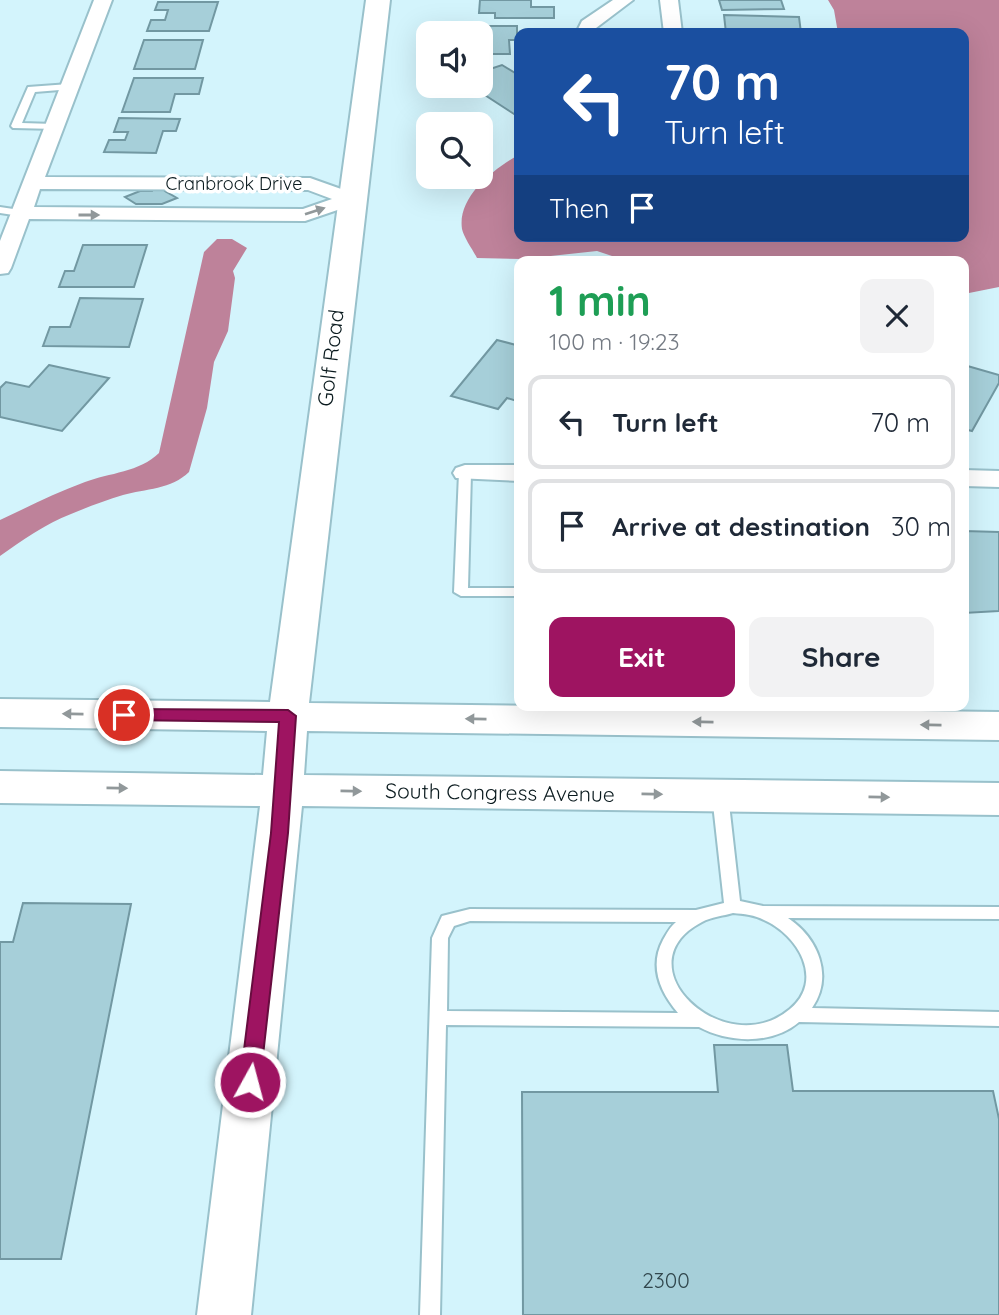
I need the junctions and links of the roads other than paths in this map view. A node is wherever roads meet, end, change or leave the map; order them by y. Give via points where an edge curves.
1 (103, 0) edge
2 (378, 0) edge
3 (624, 0) edge
4 (669, 0) edge
5 (587, 28) edge
6 (672, 28) edge
7 (69, 87) junction
8 (54, 127) junction
9 (32, 184) junction
10 (351, 199) junction
11 (10, 212) edge
12 (2, 259) edge
13 (465, 473) joint
14 (514, 473) edge
15 (969, 478) edge
16 (999, 479) edge
17 (514, 592) edge
18 (0, 713) edge
19 (288, 716) junction
20 (999, 726) edge
21 (0, 787) edge
22 (282, 790) junction
23 (720, 795) junction
24 (999, 799) edge
25 (733, 907) junction
26 (758, 911) junction
27 (999, 913) edge
28 (694, 916) junction
29 (798, 1015) junction
30 (438, 1018) junction
31 (999, 1019) edge
32 (700, 1020) junction
33 (223, 1315) edge
34 (430, 1315) edge

1 - 7 street
2 - 10 street, Golf Road
3 - 5 street
4 - 6 street
7 - 8 street
7 - 8 lane via 31,89 16,126
8 - 9 street
9 - 10 street, Cranbrook Drive via 310,184
9 - 11 street
11 -> 10 street, Cranbrook Drive via 305,215
10 - 19 street, Golf Road
11 - 12 street
13 - 14 street
13 - 17 lane via 461,592
15 - 16 street
19 -> 18 street
20 -> 19 street
19 - 22 street, Golf Road
21 -> 22 street, South Congress Avenue
22 -> 23 street, South Congress Avenue
22 - 33 street, Golf Road
23 -> 24 street, South Congress Avenue
23 - 25 lane
25 - 26 lane
25 - 28 lane
26 - 27 lane
26 - 29 lane via 790,927 805,942 814,961 816,981
28 - 30 lane via 470,915 448,921 440,939
28 - 32 lane via 668,939 664,978 674,998
29 - 31 lane
29 - 32 lane via 780,1027 758,1032 734,1032
30 - 32 lane
30 - 34 lane

